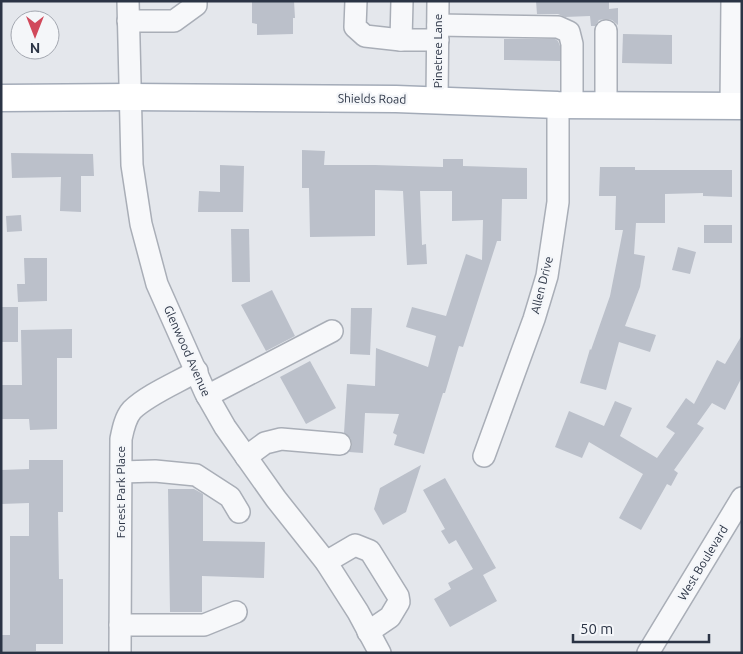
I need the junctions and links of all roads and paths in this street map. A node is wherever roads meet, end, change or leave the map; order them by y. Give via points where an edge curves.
1 (196, 1) edge
2 (356, 1) edge
3 (402, 1) edge
4 (438, 1) edge
5 (732, 1) edge
6 (128, 11) edge
7 (606, 31) dead end
8 (438, 32) junction
9 (401, 40) junction
10 (130, 96) junction
11 (1, 98) edge
12 (437, 100) junction
13 (565, 105) junction
14 (606, 106) junction
15 (736, 106) edge
16 (332, 331) dead end
17 (197, 371) junction
18 (207, 396) junction
19 (340, 444) dead end
20 (484, 456) dead end
21 (246, 457) junction
22 (120, 472) junction
23 (742, 498) edge
24 (239, 512) dead end
25 (326, 562) junction
26 (236, 612) dead end
27 (120, 624) junction
28 (368, 632) junction
29 (120, 653) edge
30 (380, 653) edge
31 (648, 653) edge

1 - 6 street via 196,5 174,21
2 - 9 street via 355,27 365,36
3 - 9 street
4 - 8 street, Pinetree Lane
5 - 15 street
6 - 10 street, Glenwood Avenue
7 - 14 street
8 - 9 street
8 - 12 street, Pinetree Lane
8 - 13 street, Allen Drive via 529,25 565,29 572,44
10 - 11 main road, Shields Road
10 - 12 main road, Shields Road
10 - 17 street, Glenwood Avenue via 132,165 142,224 157,284
12 - 13 main road, Shields Road
13 - 14 main road, Shields Road
13 - 20 street, Allen Drive via 558,202 547,276
14 - 15 main road, Shields Road
16 - 18 street
17 - 18 street, Glenwood Avenue
17 - 22 street, Forest Park Place via 131,411 121,439
18 - 21 street, Glenwood Avenue
19 - 21 street via 281,439 265,443
21 - 25 street, Glenwood Avenue
22 - 24 street via 155,471 196,476 230,497
22 - 27 street, Forest Park Place
23 - 31 street, West Boulevard
25 - 28 street, Glenwood Avenue
25 - 28 street via 355,545 365,548 398,596 399,602 390,617
26 - 27 street via 204,626
27 - 29 street, Forest Park Place
28 - 30 street, Glenwood Avenue

